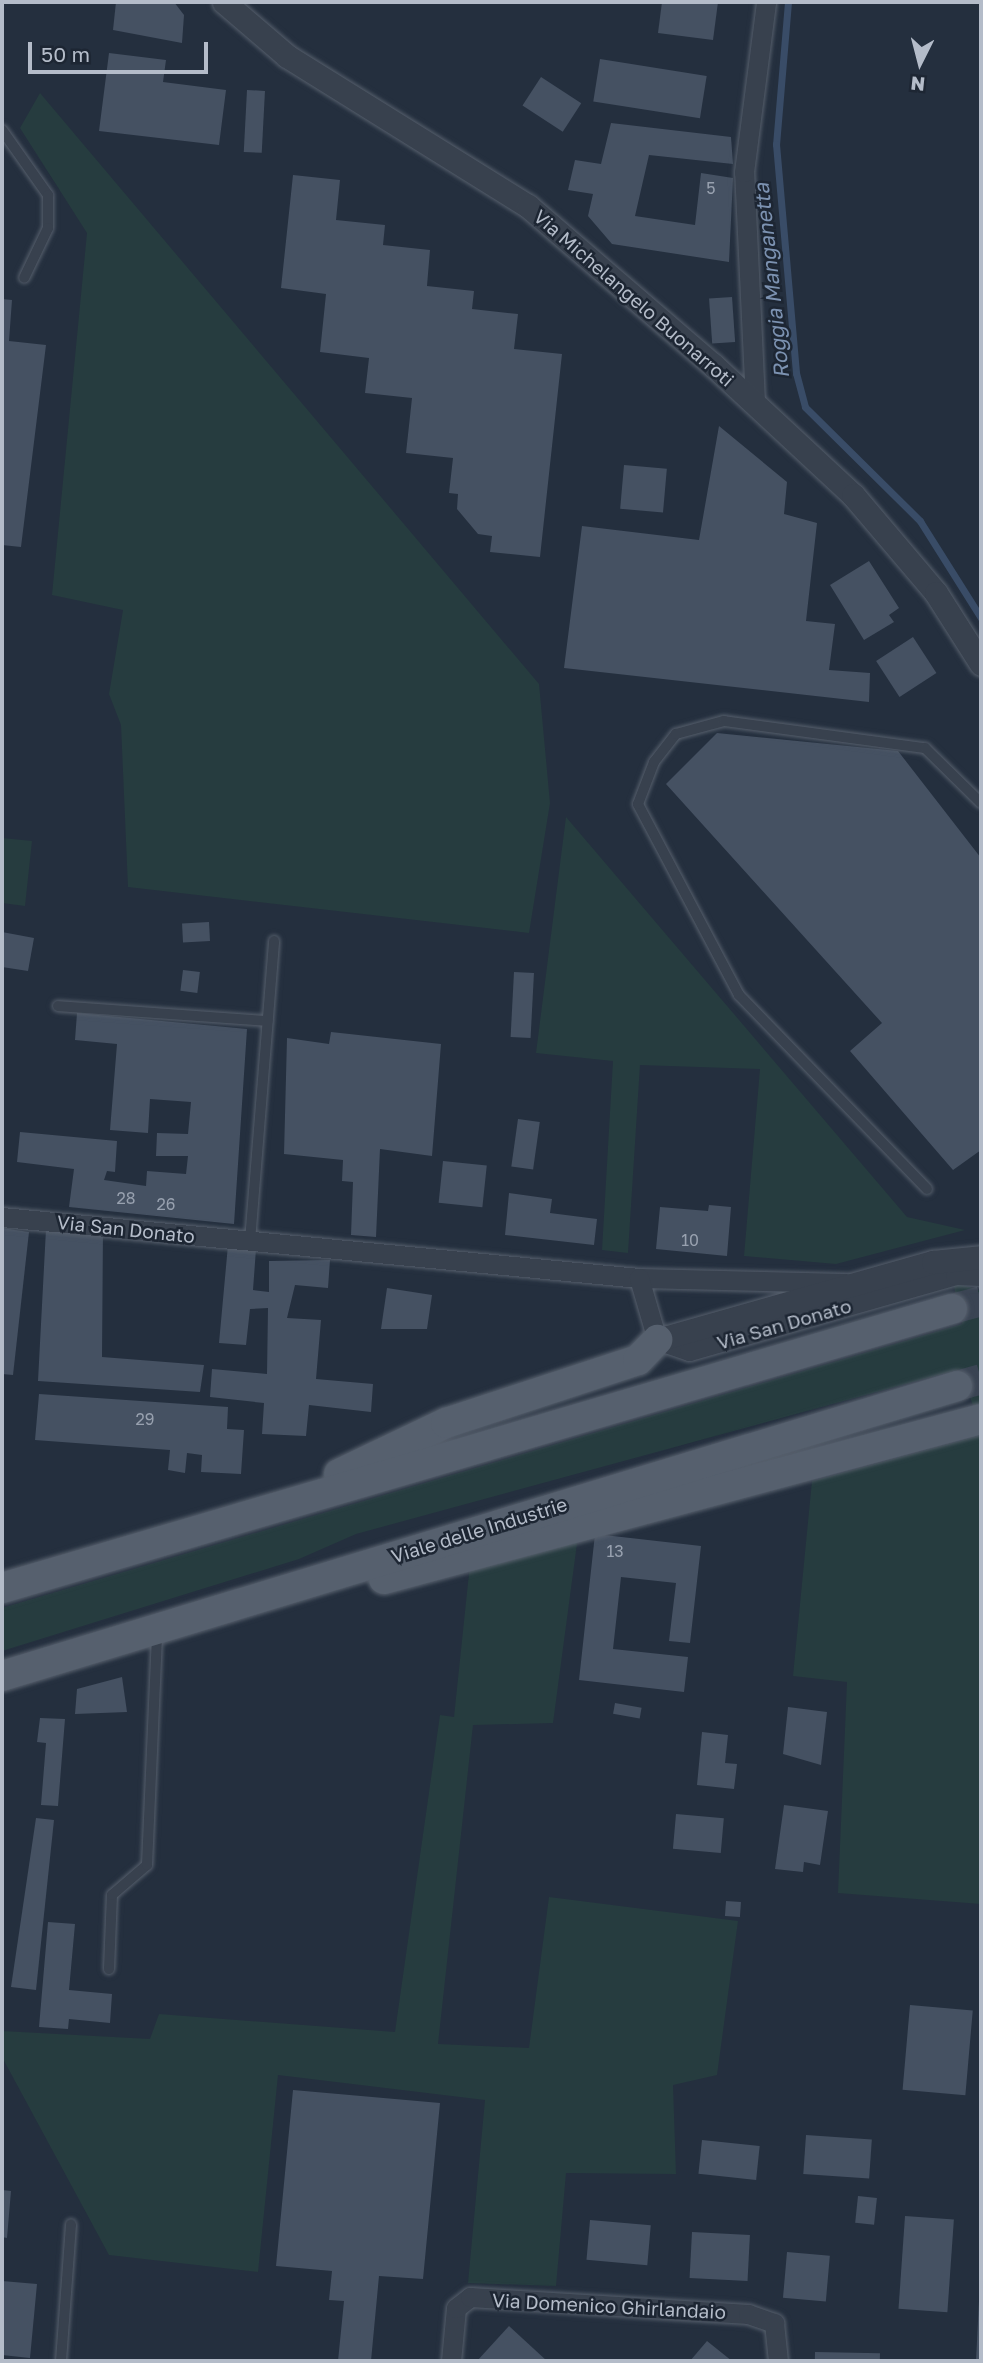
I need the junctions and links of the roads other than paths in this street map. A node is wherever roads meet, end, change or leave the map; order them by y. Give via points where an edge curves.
1 (223, 2) edge
2 (766, 2) edge
3 (2, 130) edge
4 (24, 278) dead end
5 (755, 402) junction
6 (981, 664) edge
7 (981, 803) edge
8 (274, 942) dead end
9 (58, 1006) dead end
10 (267, 1021) junction
11 (927, 1189) dead end
12 (2, 1217) edge
13 (250, 1241) junction
14 (979, 1269) edge
15 (639, 1278) junction
16 (858, 1283) junction
17 (952, 1309) tunnel mouth
18 (657, 1340) junction
19 (957, 1386) tunnel mouth
20 (981, 1419) edge
21 (257, 1513) junction
22 (2, 1588) edge
23 (250, 1600) junction
24 (156, 1627) junction
25 (2, 1676) edge
26 (109, 1969) dead end
27 (71, 2224) dead end
28 (61, 2361) edge
29 (451, 2361) edge
30 (778, 2361) edge

1 - 5 street, Via Michelangelo Buonarroti via 287,56 528,206
2 - 5 street via 744,172
3 - 4 lane via 48,195 48,228
5 - 6 street, Via Michelangelo Buonarroti via 853,495 936,593
7 - 11 lane via 925,748 724,721 676,734 654,762 638,804 739,995
8 - 10 lane
9 - 10 lane
10 - 13 lane
12 - 13 street, Via San Donato
13 - 15 street, Via San Donato
14 - 16 street
14 - 18 street, Via San Donato via 689,1351
15 - 16 street, Via San Donato
15 - 18 street
16 - 18 street
17 - 21 main road
18 - 21 main road via 638,1360 446,1423
19 - 23 main road, Viale delle Industrie
20 - 23 main road via 316,1597
21 - 22 main road
23 - 24 main road, Viale delle Industrie
24 - 25 main road, Viale delle Industrie
24 - 26 lane via 160,1673 147,1865 112,1895
27 - 28 lane
29 - 30 street, Via Domenico Ghirlandaio via 456,2308 470,2297 748,2314 774,2323

